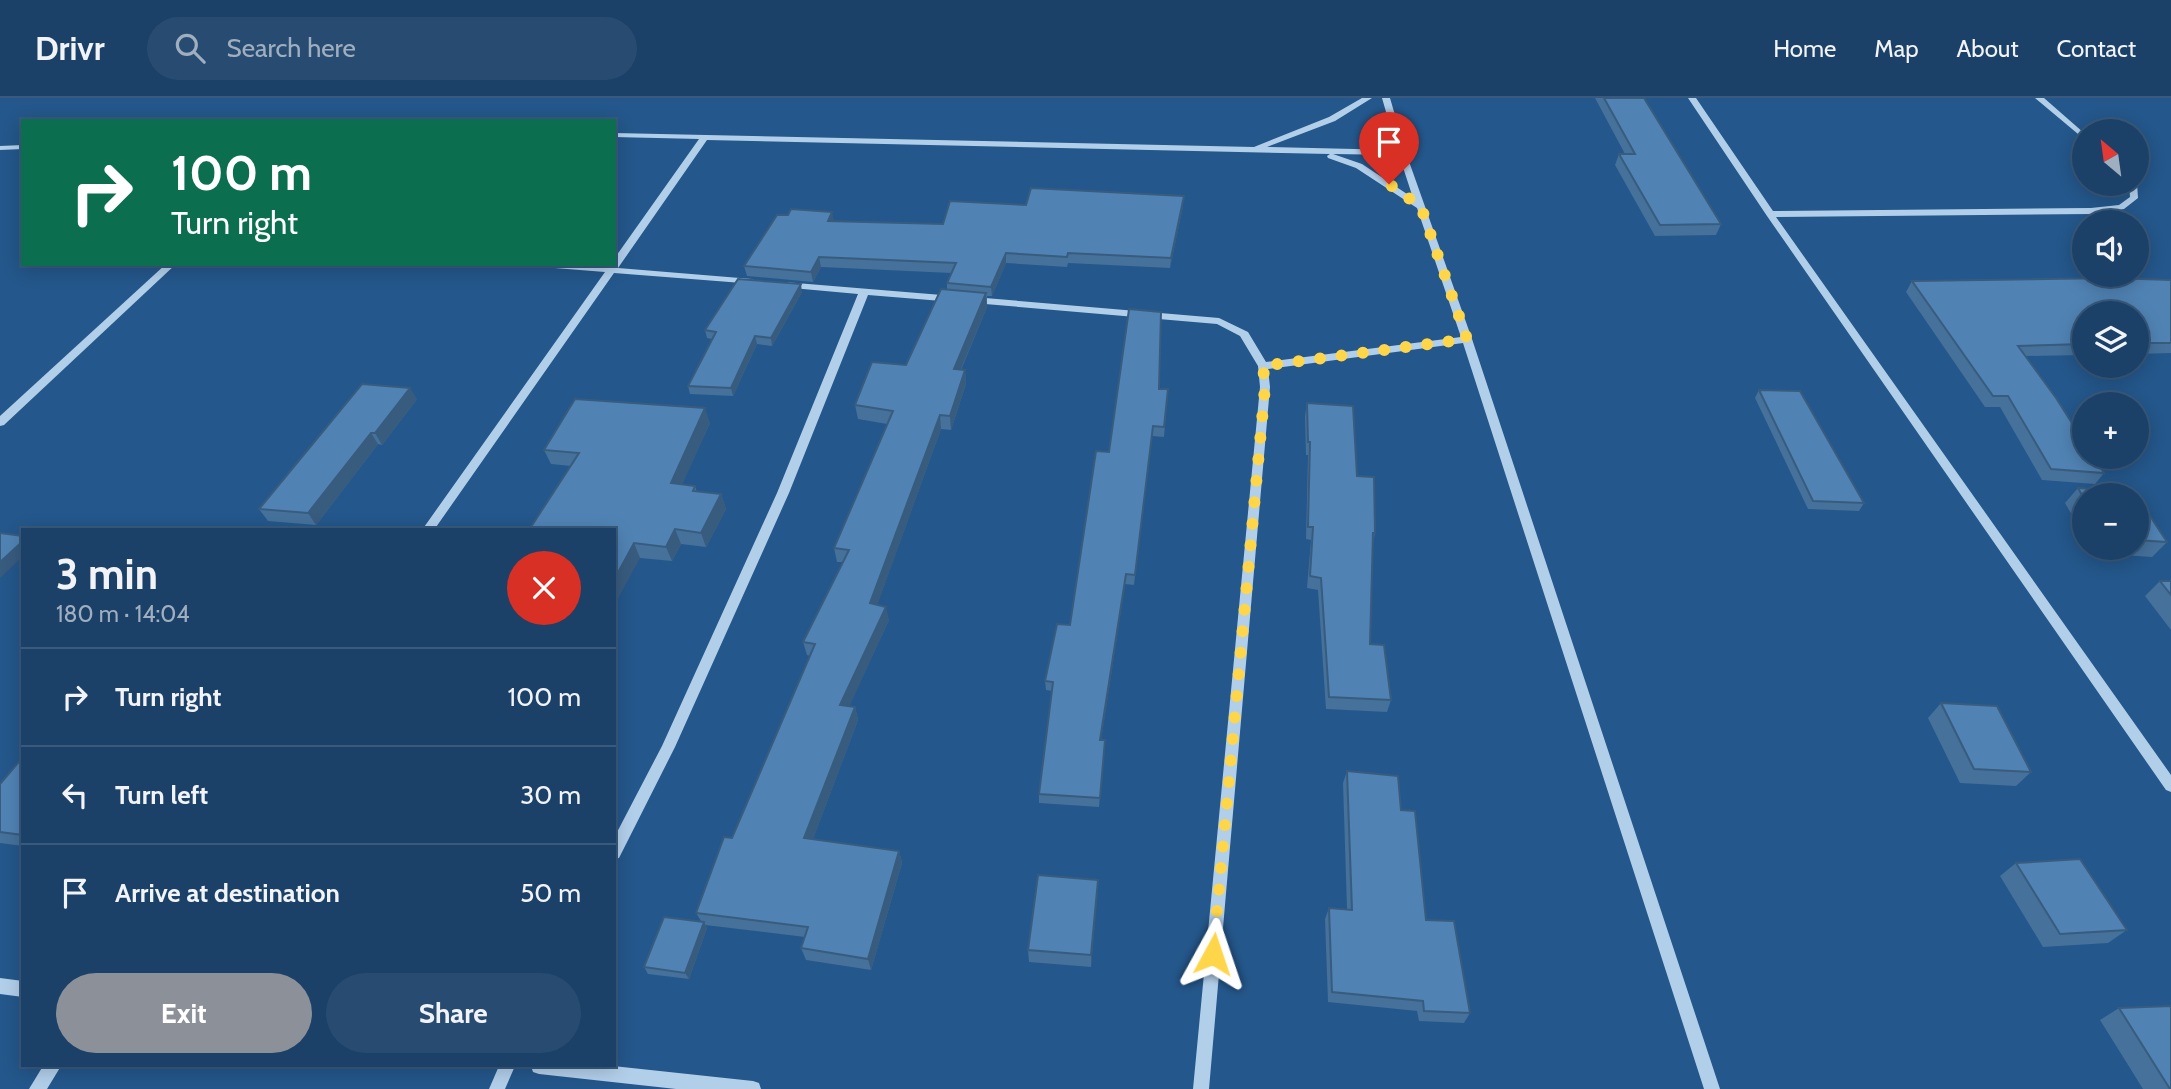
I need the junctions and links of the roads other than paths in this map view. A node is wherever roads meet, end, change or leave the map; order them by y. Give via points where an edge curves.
1 (1368, 98) edge
2 (1386, 98) edge
3 (1692, 98) edge
4 (2039, 98) edge
5 (2072, 127) edge
6 (616, 135) edge
7 (704, 138) junction
8 (21, 147) edge
9 (0, 148) edge
10 (1254, 150) junction
11 (1294, 151) junction
12 (1402, 153) junction
13 (2134, 196) edge
14 (1421, 207) junction
15 (1770, 214) junction
16 (616, 263) edge
17 (170, 266) edge
18 (565, 266) edge
19 (614, 266) edge
20 (611, 270) junction
21 (758, 282) edge
22 (771, 283) edge
23 (864, 292) junction
24 (1467, 339) junction
25 (1263, 366) junction
26 (0, 422) edge
27 (429, 528) edge
28 (2171, 786) edge
29 (616, 849) edge
30 (0, 986) edge
31 (21, 989) edge
32 (52, 1067) edge
33 (507, 1067) edge
34 (548, 1067) edge
35 (37, 1089) edge
36 (497, 1089) edge
37 (753, 1089) edge
38 (1201, 1089) edge
39 (1712, 1089) edge

1 - 10 street via 1332,119
2 - 12 street
3 - 15 street
4 - 5 street
6 - 7 street
7 - 10 street
7 - 16 street
8 - 9 street
10 - 11 street
11 - 12 street
11 - 14 street via 1334,156 1359,166
12 - 14 street
13 - 15 street via 2121,207 2091,211
14 - 24 street
15 - 28 street
17 - 26 street
18 - 20 street
19 - 20 street
20 - 21 street
20 - 27 street
22 - 23 street
23 - 25 street via 1219,321 1244,334
23 - 29 street via 783,493 668,747
24 - 25 street
24 - 39 street
25 - 38 street via 1265,387
30 - 31 street
32 - 35 street
33 - 36 street
34 - 37 street

